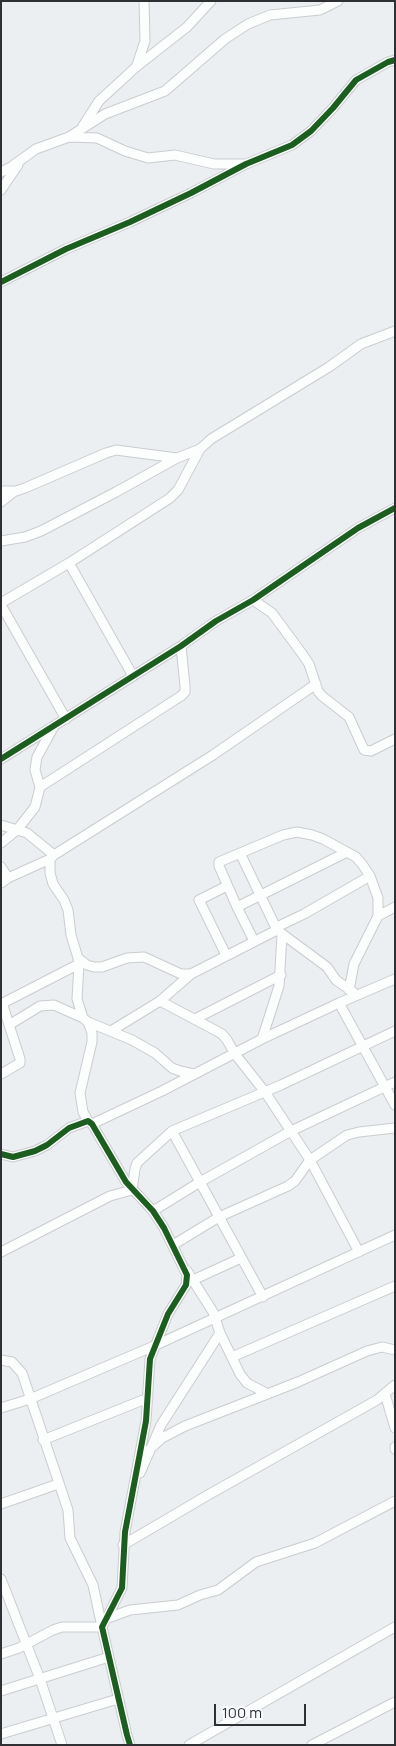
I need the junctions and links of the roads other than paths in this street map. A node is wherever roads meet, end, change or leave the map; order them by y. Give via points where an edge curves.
1 (144, 1) edge
2 (211, 1) edge
3 (338, 1) edge
4 (395, 60) edge
5 (136, 67) junction
6 (83, 127) junction
7 (69, 137) junction
8 (22, 158) junction
9 (246, 164) junction
10 (1, 172) edge
11 (1, 190) edge
12 (1, 282) edge
13 (395, 331) edge
14 (200, 449) junction
15 (177, 458) junction
16 (1, 491) edge
17 (16, 491) junction
18 (1, 502) edge
19 (395, 508) edge
20 (1, 541) edge
21 (69, 563) junction
22 (253, 600) junction
23 (1, 604) edge
24 (181, 646) junction
25 (133, 676) junction
26 (316, 684) junction
27 (66, 719) junction
28 (53, 728) junction
29 (395, 739) edge
30 (1, 758) edge
31 (40, 787) junction
32 (1, 825) edge
33 (17, 830) junction
34 (1, 843) edge
35 (347, 852) junction
36 (240, 853) junction
37 (52, 857) junction
38 (1, 867) edge
39 (370, 876) junction
40 (5, 881) edge
41 (228, 886) junction
42 (260, 896) junction
43 (237, 907) junction
44 (395, 907) edge
45 (378, 916) junction
46 (280, 932) junction
47 (254, 941) junction
48 (226, 955) junction
49 (79, 961) junction
50 (191, 974) junction
51 (281, 975) junction
52 (395, 979) edge
53 (350, 990) junction
54 (358, 995) junction
55 (160, 1001) junction
56 (339, 1003) junction
57 (2, 1004) edge
58 (195, 1019) junction
59 (86, 1020) junction
60 (9, 1025) junction
61 (111, 1031) junction
62 (395, 1031) edge
63 (262, 1039) junction
64 (362, 1047) junction
65 (235, 1054) junction
66 (1, 1074) edge
67 (194, 1074) junction
68 (395, 1082) edge
69 (384, 1087) junction
70 (264, 1092) junction
71 (395, 1105) edge
72 (90, 1122) junction
73 (395, 1128) edge
74 (172, 1131) junction
75 (291, 1131) junction
76 (1, 1154) edge
77 (13, 1157) junction
78 (310, 1160) junction
79 (1, 1162) edge
80 (200, 1182) junction
81 (132, 1190) junction
82 (153, 1211) junction
83 (219, 1217) junction
84 (395, 1235) edge
85 (173, 1245) junction
86 (1, 1252) edge
87 (358, 1252) junction
88 (241, 1258) junction
89 (184, 1267) junction
90 (193, 1280) junction
91 (395, 1286) edge
92 (262, 1297) junction
93 (215, 1319) junction
94 (220, 1333) junction
95 (154, 1346) junction
96 (395, 1350) edge
97 (232, 1357) junction
98 (1, 1360) edge
99 (395, 1385) edge
100 (266, 1393) junction
101 (385, 1394) junction
102 (148, 1398) junction
103 (30, 1399) junction
104 (1, 1408) edge
105 (395, 1428) edge
106 (43, 1440) junction
107 (149, 1450) junction
108 (58, 1484) junction
109 (132, 1494) junction
110 (395, 1501) edge
111 (1, 1504) edge
112 (123, 1545) junction
113 (1, 1579) edge
114 (5, 1599) edge
115 (108, 1618) junction
116 (102, 1627) junction
117 (395, 1627) edge
118 (27, 1644) junction
119 (1, 1654) edge
120 (109, 1657) junction
121 (40, 1678) junction
122 (1, 1691) edge
123 (118, 1699) junction
124 (395, 1702) edge
125 (53, 1719) junction
126 (1, 1734) edge
127 (62, 1745) edge
128 (130, 1745) edge
129 (189, 1745) edge
130 (312, 1745) edge

1 - 5 street via 146,42
2 - 5 street via 187,27
3 - 6 street via 320,10 270,15 248,24 225,39 165,91 117,108
4 - 9 street via 356,80 301,140
5 - 6 street via 99,101
6 - 7 street
7 - 8 street via 36,149
7 - 9 street via 97,138 148,158 175,155 214,164
8 - 10 street
8 - 11 street
9 - 12 street
13 - 14 street via 361,344
14 - 15 street
14 - 21 street via 178,490 170,498
15 - 17 street via 116,450
15 - 20 street via 41,531
16 - 17 street
17 - 18 street
19 - 22 street via 358,528
21 - 23 street
21 - 25 street
22 - 24 street
22 - 26 street via 272,613 309,664
23 - 27 street
24 - 25 street
24 - 31 street via 185,686 182,696
25 - 27 street
26 - 29 street via 322,696 349,717 364,750 371,751
26 - 37 street via 212,756
27 - 28 street
28 - 30 street
28 - 31 street via 37,757 35,770
31 - 33 street via 32,812
32 - 33 street
33 - 34 street
33 - 37 street via 27,833
35 - 36 street via 323,839 297,832
35 - 39 street via 362,864
35 - 42 street
36 - 41 street via 219,862
36 - 42 street
37 - 40 street
37 - 49 street via 50,873 68,910
38 - 40 street
39 - 45 street via 378,898
39 - 46 street via 281,925
41 - 43 street
41 - 48 street via 199,900
42 - 43 street
42 - 46 street
43 - 47 street
44 - 45 street
45 - 53 street via 354,964
46 - 47 street
46 - 51 street
46 - 53 street
47 - 48 street
48 - 50 street
49 - 50 street via 102,967 127,958 144,957 181,974
49 - 57 street
49 - 59 street via 77,999
50 - 55 street
51 - 58 street
51 - 63 street
52 - 54 street
53 - 54 street
54 - 56 street
55 - 58 street
55 - 61 street
56 - 63 street
56 - 64 street
57 - 60 street
58 - 65 street via 222,1034
59 - 60 street via 46,1004
59 - 61 street
59 - 72 street via 92,1042 80,1092 83,1112
60 - 66 street via 20,1063
61 - 67 street via 155,1053 172,1068
62 - 64 street
63 - 65 street
64 - 69 street
64 - 70 street
65 - 67 street
65 - 70 street
67 - 72 street
68 - 69 street
69 - 71 street
69 - 75 street
70 - 74 street
70 - 75 street
72 - 77 street via 69,1128 35,1151
72 - 81 street
73 - 78 street via 347,1136
74 - 80 street
74 - 81 street via 137,1163
75 - 78 street
75 - 80 street
76 - 77 street
77 - 79 street
78 - 83 street via 288,1186
78 - 87 street
80 - 82 street
80 - 83 street
81 - 82 street
81 - 86 street via 110,1196
82 - 85 street
83 - 85 street
83 - 88 street
84 - 87 street
85 - 89 street
87 - 92 street
88 - 90 street
88 - 92 street
89 - 90 street
89 - 95 street via 186,1285
90 - 93 street
91 - 97 street
92 - 93 street
93 - 94 street
93 - 95 street
94 - 97 street
94 - 107 street via 171,1407
95 - 102 street
95 - 103 street
96 - 100 street via 382,1347 367,1350
97 - 100 street via 247,1383
98 - 103 street via 17,1366
99 - 101 street
100 - 107 street via 186,1426 162,1438
101 - 105 street
101 - 112 street
102 - 106 street
102 - 109 street
103 - 104 street
103 - 106 street
106 - 108 street
107 - 109 street
108 - 111 street
108 - 116 street via 68,1510 70,1538 94,1585
109 - 112 street
110 - 115 street via 316,1543 256,1562 218,1590 178,1605 130,1610
112 - 115 street via 122,1588
113 - 114 street
114 - 118 street
115 - 116 street
116 - 118 street via 62,1627
116 - 120 street
117 - 129 street
118 - 119 street
118 - 121 street
120 - 121 street
120 - 123 street
121 - 122 street
121 - 125 street
123 - 125 street
123 - 128 street
124 - 130 street
125 - 126 street
125 - 127 street

